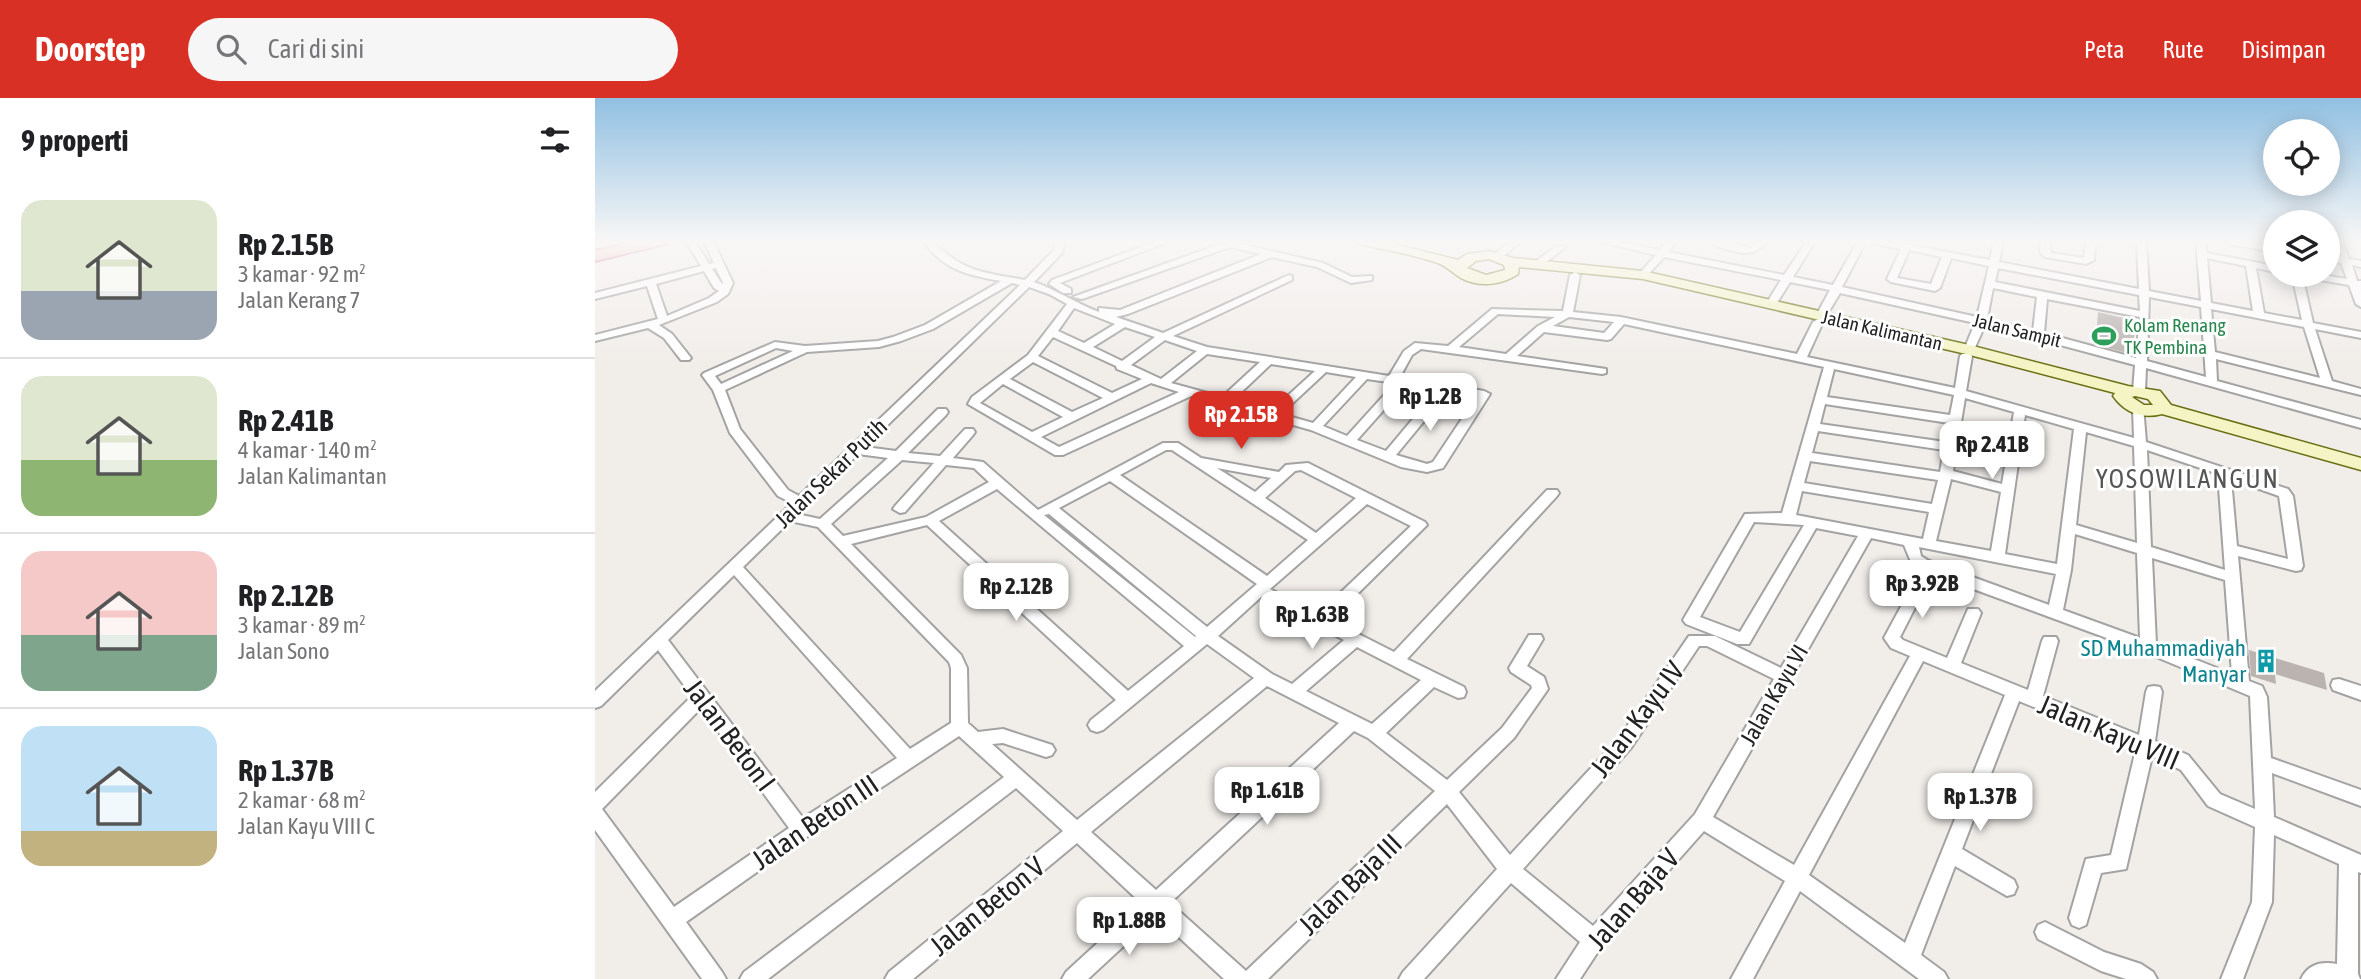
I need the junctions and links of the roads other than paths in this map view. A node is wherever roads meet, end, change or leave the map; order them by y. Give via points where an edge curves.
1 (646, 282) edge
2 (650, 282) edge
3 (715, 282) edge
4 (728, 282) edge
5 (1007, 282) edge
6 (1022, 282) edge
7 (1055, 282) edge
8 (1124, 282) edge
9 (1198, 282) edge
10 (1280, 282) edge
11 (1574, 282) edge
12 (1644, 282) edge
13 (1667, 282) edge
14 (1786, 282) edge
15 (1798, 282) edge
16 (1841, 282) edge
17 (1905, 282) edge
18 (1937, 282) edge
19 (2090, 282) edge
20 (2144, 282) edge
21 (2205, 282) edge
22 (2253, 282) edge
23 (1027, 283) junction
24 (1988, 284) joint
25 (2357, 284) edge
26 (2300, 287) edge
27 (725, 289) junction
28 (1837, 290) junction
29 (1696, 291) junction
30 (2144, 292) junction
31 (2042, 295) junction
32 (595, 296) edge
33 (1075, 300) junction
34 (1770, 304) junction
35 (2206, 304) junction
36 (2361, 304) edge
37 (1567, 314) junction
38 (2145, 315) junction
39 (2259, 315) junction
40 (1820, 319) junction
41 (1621, 320) junction
42 (664, 321) junction
43 (1981, 321) junction
44 (1122, 324) junction
45 (2308, 324) junction
46 (651, 325) junction
47 (1542, 328) junction
48 (1052, 332) junction
49 (597, 333) edge
50 (2361, 335) edge
51 (2038, 336) junction
52 (1161, 337) junction
53 (1084, 348) junction
54 (805, 349) junction
55 (1451, 349) junction
56 (1205, 350) junction
57 (1968, 353) junction
58 (2210, 354) junction
59 (1032, 357) junction
60 (685, 358) dead end
61 (1801, 358) junction
62 (1507, 359) junction
63 (1268, 360) junction
64 (2142, 361) junction
65 (1830, 364) junction
66 (1121, 367) junction
67 (1324, 368) junction
68 (1602, 371) dead end
69 (1365, 375) junction
70 (1002, 379) junction
71 (1399, 380) junction
72 (1156, 382) junction
73 (2326, 383) junction
74 (2213, 384) junction
75 (1446, 387) junction
76 (719, 389) junction
77 (1189, 392) junction
78 (2361, 392) edge
79 (1961, 393) junction
80 (2132, 397) junction
81 (1112, 398) junction
82 (1820, 400) junction
83 (1224, 402) junction
84 (2162, 405) junction
85 (2020, 410) junction
86 (942, 412) dead end
87 (1273, 415) junction
88 (1072, 417) junction
89 (1956, 421) junction
90 (2361, 424) edge
91 (1315, 427) junction
92 (1813, 427) junction
93 (2080, 427) junction
94 (969, 432) dead end
95 (1031, 437) junction
96 (1349, 441) junction
97 (2141, 444) junction
98 (1951, 447) junction
99 (855, 450) junction
100 (899, 455) junction
101 (1805, 456) junction
102 (1388, 457) junction
103 (2361, 458) edge
104 (1195, 459) junction
105 (944, 460) junction
106 (2361, 464) edge
107 (2224, 471) junction
108 (1946, 475) junction
109 (1112, 476) junction
110 (1281, 476) junction
111 (997, 483) junction
112 (1797, 486) junction
113 (2007, 490) junction
114 (1552, 493) dead end
115 (1256, 498) junction
116 (1365, 498) junction
117 (803, 501) junction
118 (1050, 508) junction
119 (900, 509) dead end
120 (1937, 509) junction
121 (787, 516) junction
122 (1036, 516) junction
123 (1788, 518) junction
124 (930, 520) junction
125 (1812, 523) junction
126 (2068, 527) junction
127 (1866, 534) junction
128 (833, 535) junction
129 (1317, 540) junction
130 (1911, 542) junction
131 (1928, 545) junction
132 (2230, 549) junction
133 (2145, 551) junction
134 (1997, 558) junction
135 (735, 567) junction
136 (2063, 570) junction
137 (2232, 577) junction
138 (1263, 587) junction
139 (1917, 590) dead end
140 (1973, 613) dead end
141 (2055, 613) junction
142 (1320, 621) junction
143 (659, 639) junction
144 (1356, 639) junction
145 (1535, 639) dead end
146 (1201, 641) junction
147 (2050, 641) dead end
148 (2148, 648) junction
149 (1920, 653) junction
150 (1395, 660) junction
151 (1952, 666) junction
152 (1784, 677) junction
153 (1266, 678) junction
154 (1433, 679) junction
155 (2241, 683) junction
156 (2339, 685) dead end
157 (1293, 692) junction
158 (1458, 692) dead end
159 (2014, 692) junction
160 (2154, 692) dead end
161 (2361, 693) edge
162 (701, 697) junction
163 (2033, 700) junction
164 (595, 701) edge
165 (1127, 701) junction
166 (1352, 722) junction
167 (1097, 725) dead end
168 (967, 733) junction
169 (1374, 733) junction
170 (2146, 745) junction
171 (1046, 750) dead end
172 (909, 760) junction
173 (2262, 762) junction
174 (1017, 777) junction
175 (1447, 790) junction
176 (2361, 798) edge
177 (595, 804) edge
178 (1702, 820) junction
179 (2265, 822) junction
180 (598, 824) edge
181 (801, 830) junction
182 (1078, 832) junction
183 (1951, 853) junction
184 (2355, 862) edge
185 (1509, 869) junction
186 (1798, 877) junction
187 (2007, 887) dead end
188 (1156, 903) junction
189 (2079, 918) dead end
190 (671, 921) junction
191 (2045, 932) dead end
192 (1594, 940) junction
193 (1909, 960) junction
194 (2113, 973) edge
195 (1931, 977) edge
196 (2348, 978) edge
197 (715, 979) edge
198 (751, 979) edge
199 (896, 979) edge
200 (1073, 979) edge
201 (1240, 979) edge
202 (1253, 979) edge
203 (1410, 979) edge
204 (1567, 979) edge
205 (1742, 979) edge
206 (2146, 979) edge
207 (2232, 979) edge
208 (2312, 979) edge

1 - 32 street
2 - 42 street
3 - 27 street
4 - 27 street
5 - 54 street via 910,335 879,344
6 - 23 street
7 - 33 street
8 - 33 street
9 - 33 street via 1116,314
10 - 52 street
11 - 37 street
12 - 29 main road, Jalan Kalimantan
13 - 29 main road, Jalan Kalimantan
14 - 34 street
15 - 28 street, Jalan Sampit
16 - 28 street
17 - 18 street via 1935,288
19 - 30 street
20 - 30 street
21 - 35 street
22 - 39 street
23 - 33 street
23 - 99 street, Jalan Sekar Putih
24 - 31 street
24 - 43 street
25 - 36 street
26 - 45 street
27 - 42 street via 713,300
28 - 40 street
28 - 43 street, Jalan Sampit
29 - 34 main road, Jalan Kalimantan
29 - 40 main road, Jalan Kalimantan
30 - 35 street
30 - 38 street
31 - 38 street
31 - 51 street
33 - 44 street via 1087,312
33 - 48 street
34 - 40 main road, Jalan Kalimantan
35 - 39 street
35 - 58 street
37 - 41 street
37 - 47 street
37 - 55 street via 1496,311
38 - 64 street
39 - 45 street
40 - 57 main road, Jalan Kalimantan
40 - 61 street
41 - 47 street via 1607,337
41 - 61 street
42 - 46 street
43 - 51 street, Jalan Sampit
43 - 57 street
44 - 52 street
44 - 53 street
45 - 50 street
45 - 73 street
46 - 49 street
46 - 60 street via 668,336
47 - 62 street
48 - 53 street
48 - 59 street
51 - 64 street, Jalan Sampit
52 - 56 street
52 - 66 street
53 - 66 street
54 - 76 street
54 - 76 street via 775,345 711,373 708,375
55 - 62 street
55 - 71 street via 1419,345 1408,353
56 - 63 street
56 - 72 street
57 - 79 street
57 - 80 main road, Jalan Kalimantan
58 - 73 street
58 - 74 street
59 - 70 street
59 - 81 street
61 - 65 street
62 - 68 street
63 - 67 street
63 - 83 street
64 - 74 street, Jalan Sampit
64 - 80 street
65 - 79 street
65 - 82 street
66 - 72 street
67 - 69 street
67 - 87 street
69 - 71 street
69 - 91 street
70 - 88 street
70 - 95 street via 973,402
71 - 75 street
71 - 96 street
72 - 77 street
72 - 81 street
73 - 78 street
74 - 90 street, Jalan Sampit
75 - 102 street
75 - 102 street via 1484,394 1438,465 1427,468
76 - 117 street via 734,430 783,493
77 - 83 street
77 - 95 street via 1066,451 1054,451
79 - 85 street
79 - 89 street
80 - 84 main road, Jalan Kalimantan via 2153,411
80 - 97 street
81 - 88 street
82 - 89 street
82 - 92 street
83 - 87 street
84 - 103 main road
84 - 106 main road
85 - 93 street
85 - 113 street
86 - 100 street
87 - 91 street
88 - 95 street
89 - 98 street
91 - 96 street
92 - 98 street
92 - 101 street
93 - 97 street
93 - 126 street
94 - 105 street
96 - 102 street
97 - 107 street
97 - 133 street
98 - 108 street
99 - 100 street
99 - 117 street, Jalan Sekar Putih
100 - 105 street
100 - 128 street
101 - 108 street
101 - 112 street
104 - 109 street via 1168,445
104 - 110 street
104 - 115 street
105 - 111 street via 978,465
105 - 119 street
107 - 132 street
107 - 132 street via 2283,492 2298,564
108 - 113 street
108 - 120 street
109 - 118 street
109 - 138 street
110 - 115 street
110 - 116 street via 1303,466
111 - 122 street
111 - 124 street
112 - 120 street
112 - 123 street
113 - 134 street
114 - 150 street
115 - 129 street
116 - 129 street
116 - 142 street via 1418,522 1419,529
117 - 121 street, Jalan Sekar Putih
118 - 122 street
118 - 146 street
120 - 131 street
121 - 128 street
121 - 135 street, Jalan Sekar Putih
122 - 146 street
123 - 125 street
123 - 125 street via 1748,518 1691,620 1742,640
124 - 128 street
124 - 165 street
125 - 127 street
126 - 133 street
126 - 136 street
127 - 130 street
127 - 152 street, Jalan Kayu VI
128 - 168 street via 955,659
129 - 138 street
130 - 131 street
130 - 141 street via 1916,561
131 - 134 street
132 - 137 street
133 - 137 street
133 - 148 street
134 - 136 street
135 - 143 street, Jalan Sekar Putih
135 - 172 street
136 - 141 street
137 - 155 street
138 - 142 street
138 - 146 street
139 - 149 street, Jalan Kayu VIII via 1893,640
140 - 151 street
141 - 148 street
142 - 144 street
143 - 162 street, Jalan Beton I
143 - 164 street, Jalan Sekar Putih
144 - 150 street
144 - 157 street
145 - 175 street, Jalan Baja III via 1517,668 1538,681 1540,688 1508,733
146 - 153 street
146 - 165 street
147 - 163 street
148 - 155 street
149 - 151 street, Jalan Kayu VIII
149 - 186 street
150 - 154 street
151 - 159 street, Jalan Kayu VIII
152 - 178 street, Jalan Kayu VI
152 - 185 street, Jalan Kayu IV via 1709,640 1695,640 1625,744
153 - 157 street
153 - 182 street, Jalan Beton V
154 - 158 street
154 - 169 street
155 - 173 street via 2259,697
156 - 161 street
157 - 166 street
159 - 163 street, Jalan Kayu VIII
159 - 183 street
160 - 170 street
162 - 177 street
162 - 181 street, Jalan Beton I
163 - 170 street, Jalan Kayu VIII
165 - 167 street
166 - 169 street
166 - 188 street
168 - 171 street via 1003,736
168 - 172 street, Jalan Beton III
168 - 174 street
169 - 175 street
170 - 179 street, Jalan Kayu VIII via 2188,765 2214,800
170 - 189 street via 2119,863 2093,866
172 - 181 street, Jalan Beton III
173 - 176 street
173 - 179 street
174 - 182 street
174 - 198 street
175 - 185 street
175 - 202 street, Jalan Baja III
178 - 186 street
178 - 192 street, Jalan Baja V
179 - 184 street, Jalan Kayu VIII
179 - 207 street via 2262,902
180 - 190 street
181 - 190 street, Jalan Beton III
182 - 188 street
182 - 199 street, Jalan Beton V
183 - 187 street
183 - 193 street
184 - 196 street
185 - 192 street
185 - 203 street
186 - 193 street
186 - 205 street
188 - 200 street
188 - 201 street
190 - 197 street
191 - 194 street
192 - 204 street, Jalan Baja V
193 - 195 street
194 - 206 street via 2134,971
196 - 208 street via 2325,973

